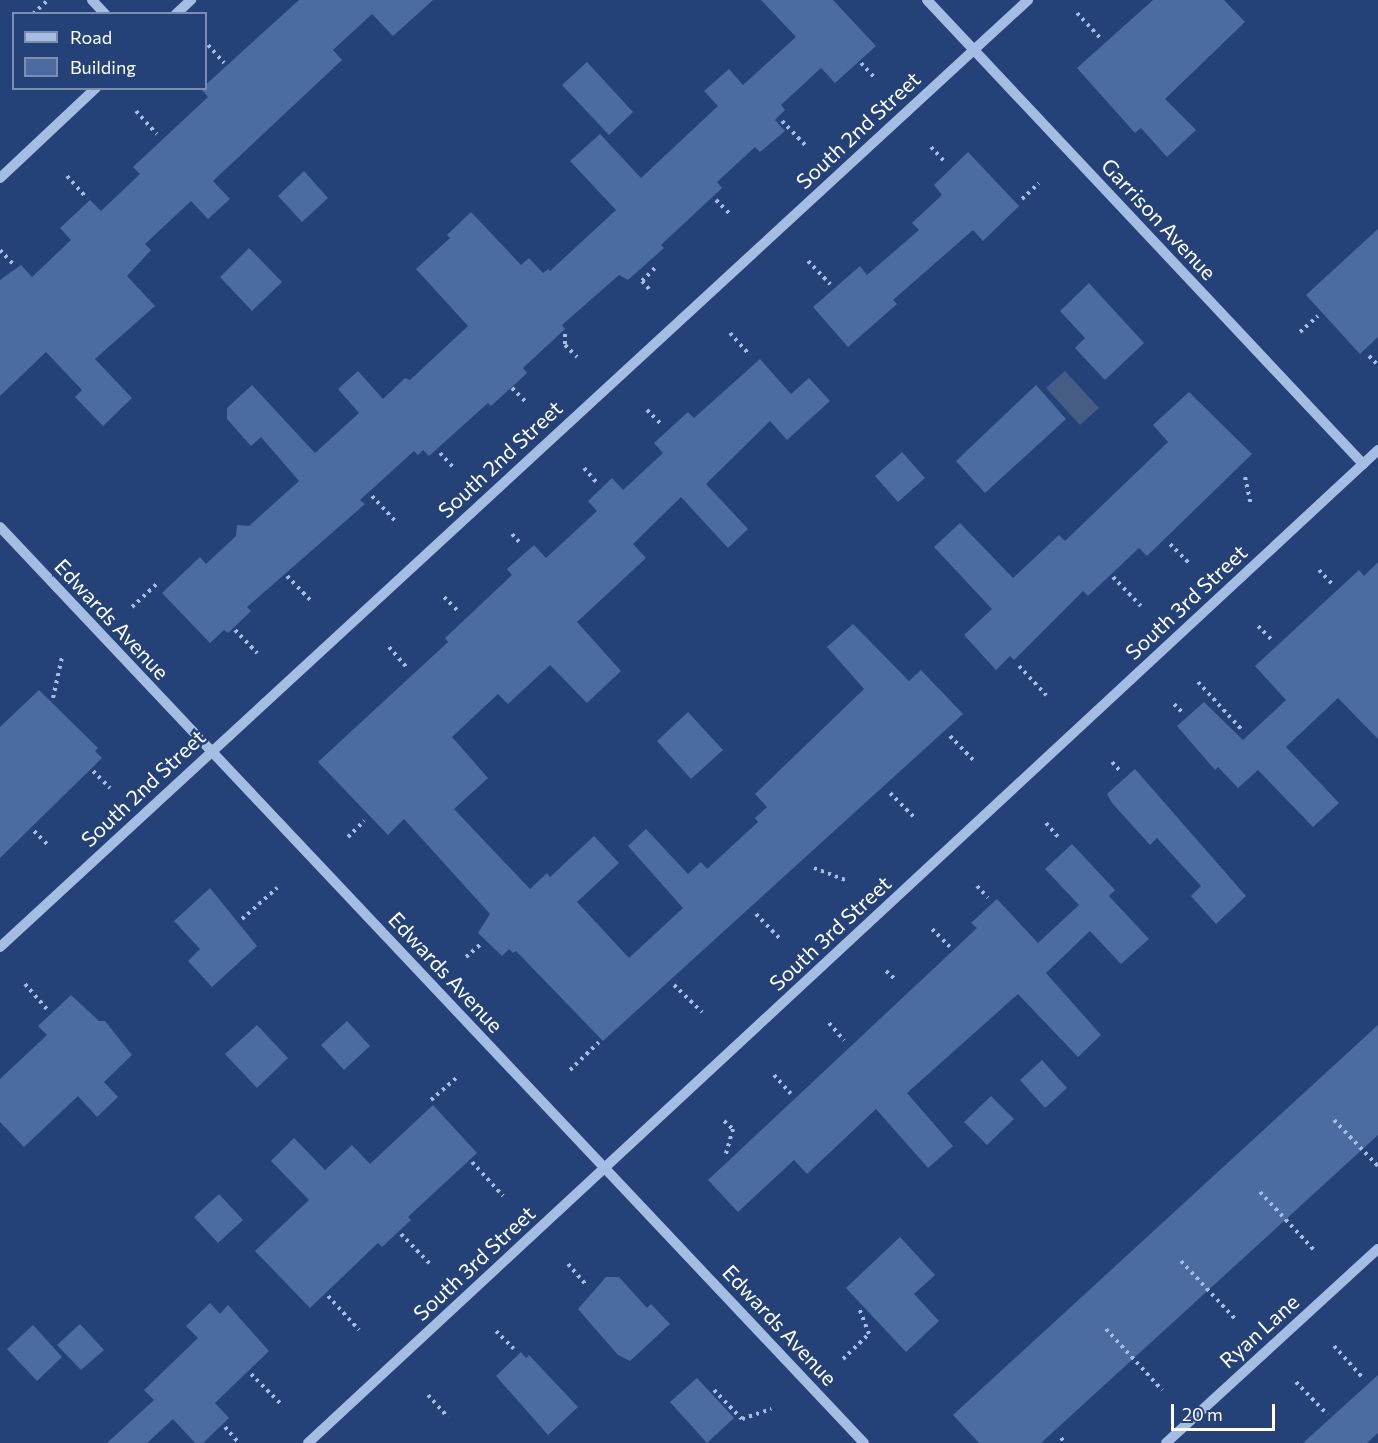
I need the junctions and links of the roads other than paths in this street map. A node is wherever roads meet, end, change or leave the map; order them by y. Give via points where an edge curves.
1 (92, 0) edge
2 (191, 0) edge
3 (927, 0) edge
4 (1028, 0) edge
5 (103, 12) edge
6 (178, 12) edge
7 (974, 50) junction
8 (94, 90) edge
9 (0, 178) edge
10 (1378, 450) edge
11 (1363, 464) junction
12 (0, 527) edge
13 (211, 752) junction
14 (0, 947) edge
15 (605, 1169) junction
16 (1378, 1249) edge
17 (308, 1443) edge
18 (864, 1443) edge
19 (1166, 1443) edge

1 - 5 street
2 - 6 street
3 - 7 street, Garrison Avenue
4 - 7 street, South 2nd Street
7 - 11 street, Garrison Avenue
7 - 13 street, South 2nd Street
8 - 9 street
10 - 11 street, South 3rd Street
11 - 15 street, South 3rd Street
12 - 13 street, Edwards Avenue
13 - 14 street, South 2nd Street
13 - 15 street, Edwards Avenue
15 - 17 street, South 3rd Street
15 - 18 street, Edwards Avenue
16 - 19 street, Ryan Lane

